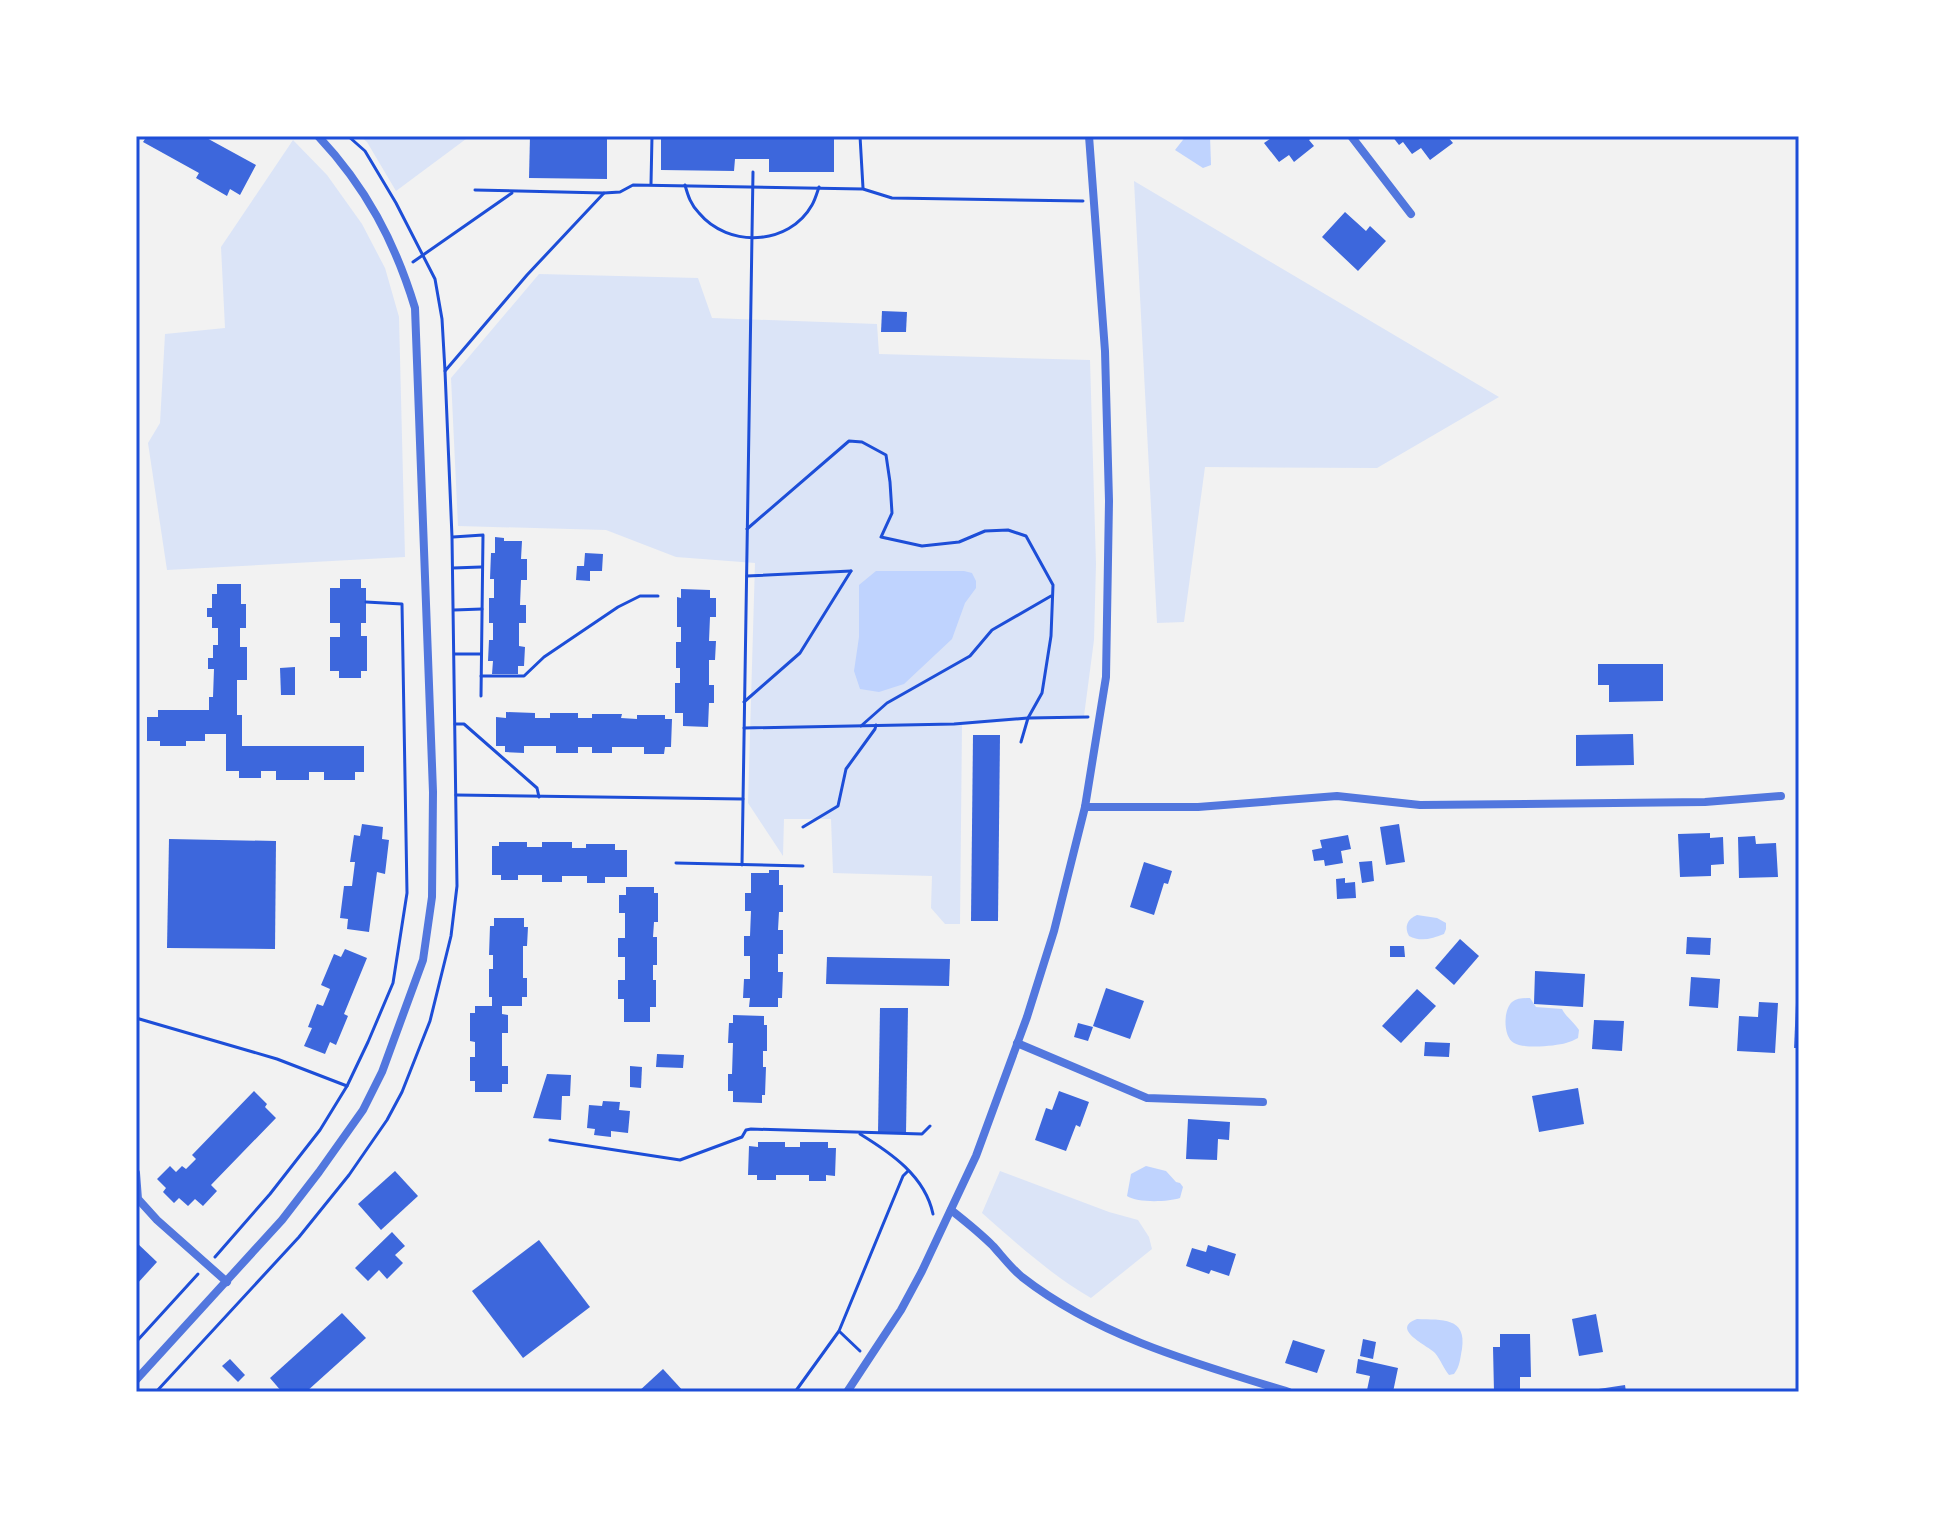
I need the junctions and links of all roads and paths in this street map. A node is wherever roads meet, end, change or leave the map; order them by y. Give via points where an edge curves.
1 (318, 136) edge
2 (348, 136) edge
3 (652, 136) edge
4 (860, 136) edge
5 (1089, 136) edge
6 (1351, 136) edge
7 (753, 172) dead end
8 (651, 185) junction
9 (685, 185) junction
10 (753, 186) junction
11 (819, 187) junction
12 (863, 189) junction
13 (475, 190) dead end
14 (514, 192) junction
15 (604, 193) junction
16 (1095, 202) junction
17 (1411, 214) dead end
18 (752, 238) junction
19 (424, 255) junction
20 (403, 268) junction
21 (445, 371) junction
22 (747, 529) junction
23 (452, 537) junction
24 (483, 567) junction
25 (453, 568) junction
26 (746, 576) junction
27 (1053, 595) junction
28 (658, 596) dead end
29 (366, 602) dead end
30 (482, 609) junction
31 (454, 610) junction
32 (455, 654) junction
33 (481, 654) junction
34 (481, 676) junction
35 (481, 696) dead end
36 (744, 702) junction
37 (1100, 717) junction
38 (1028, 718) junction
39 (455, 724) junction
40 (876, 725) junction
41 (861, 726) junction
42 (744, 728) junction
43 (1021, 742) dead end
44 (456, 795) junction
45 (1781, 796) dead end
46 (539, 797) junction
47 (743, 799) junction
48 (1085, 807) junction
49 (803, 827) dead end
50 (676, 863) dead end
51 (742, 865) junction
52 (803, 866) dead end
53 (136, 1018) edge
54 (1017, 1043) junction
55 (347, 1086) junction
56 (1263, 1102) dead end
57 (930, 1126) dead end
58 (859, 1133) junction
59 (550, 1140) dead end
60 (908, 1171) junction
61 (136, 1173) edge
62 (951, 1210) junction
63 (938, 1237) junction
64 (208, 1264) junction
65 (227, 1282) junction
66 (839, 1331) junction
67 (136, 1342) edge
68 (869, 1359) junction
69 (136, 1380) edge
70 (156, 1392) edge
71 (795, 1392) edge
72 (847, 1392) edge
73 (1289, 1392) edge

1 - 20 street via 350,171
2 - 19 path via 365,151
3 - 8 path
4 - 12 path
5 - 16 street
6 - 17 street
7 - 10 path
8 - 9 path
8 - 15 path
9 - 10 path
9 - 18 path via 708,222 729,234
10 - 11 path
10 - 18 path
11 - 12 path
11 - 18 path via 811,207 784,232
12 - 16 path via 892,198
13 - 14 path
14 - 15 path
14 - 19 path
15 - 21 path
16 - 37 street via 1109,501 1107,663
18 - 22 path
19 - 20 path
19 - 21 path via 435,279
20 - 65 street via 415,308 433,792 432,897 423,960 363,1110 282,1220
21 - 23 path
22 - 26 path
22 - 27 path via 849,441 862,442 886,455 892,513 881,537 922,546 959,542 985,531 1026,536 1053,585
23 - 24 path via 483,535
23 - 25 path
24 - 25 path
24 - 30 path
25 - 31 path
26 - 36 path
26 - 36 path via 851,571 800,653
27 - 38 path via 1042,693
27 - 41 path via 992,630 970,656 887,703
28 - 34 path via 640,596 618,607 524,676
29 - 55 path via 402,604 407,893 393,983
30 - 31 path
30 - 33 path
31 - 32 path
32 - 33 path
32 - 39 path
33 - 34 path
34 - 35 path
36 - 42 path
37 - 38 path
37 - 48 street
38 - 40 path
38 - 43 path
39 - 44 path
39 - 46 path via 464,724 537,788
40 - 41 path
40 - 49 path via 846,769 838,806
41 - 42 path
42 - 47 path
44 - 46 path
44 - 70 path via 457,886 451,936 430,1021 402,1092 356,1164 299,1237
45 - 48 street via 1705,802 1420,805 1337,796 1198,807
46 - 47 path
47 - 51 path
48 - 54 street via 1054,931
50 - 51 path
51 - 52 path
53 - 55 path via 277,1059
54 - 56 street via 1147,1098
54 - 62 street
55 - 64 path via 309,1145
57 - 58 path via 922,1134
58 - 59 path via 751,1129 680,1160
58 - 60 path via 893,1154
60 - 63 path via 931,1203
60 - 66 path
61 - 64 street via 138,1199
62 - 63 street
62 - 73 street via 1019,1275 1082,1316 1146,1344
63 - 68 street
64 - 65 street
64 - 67 path
65 - 69 street
66 - 68 path
66 - 71 path
68 - 72 street

